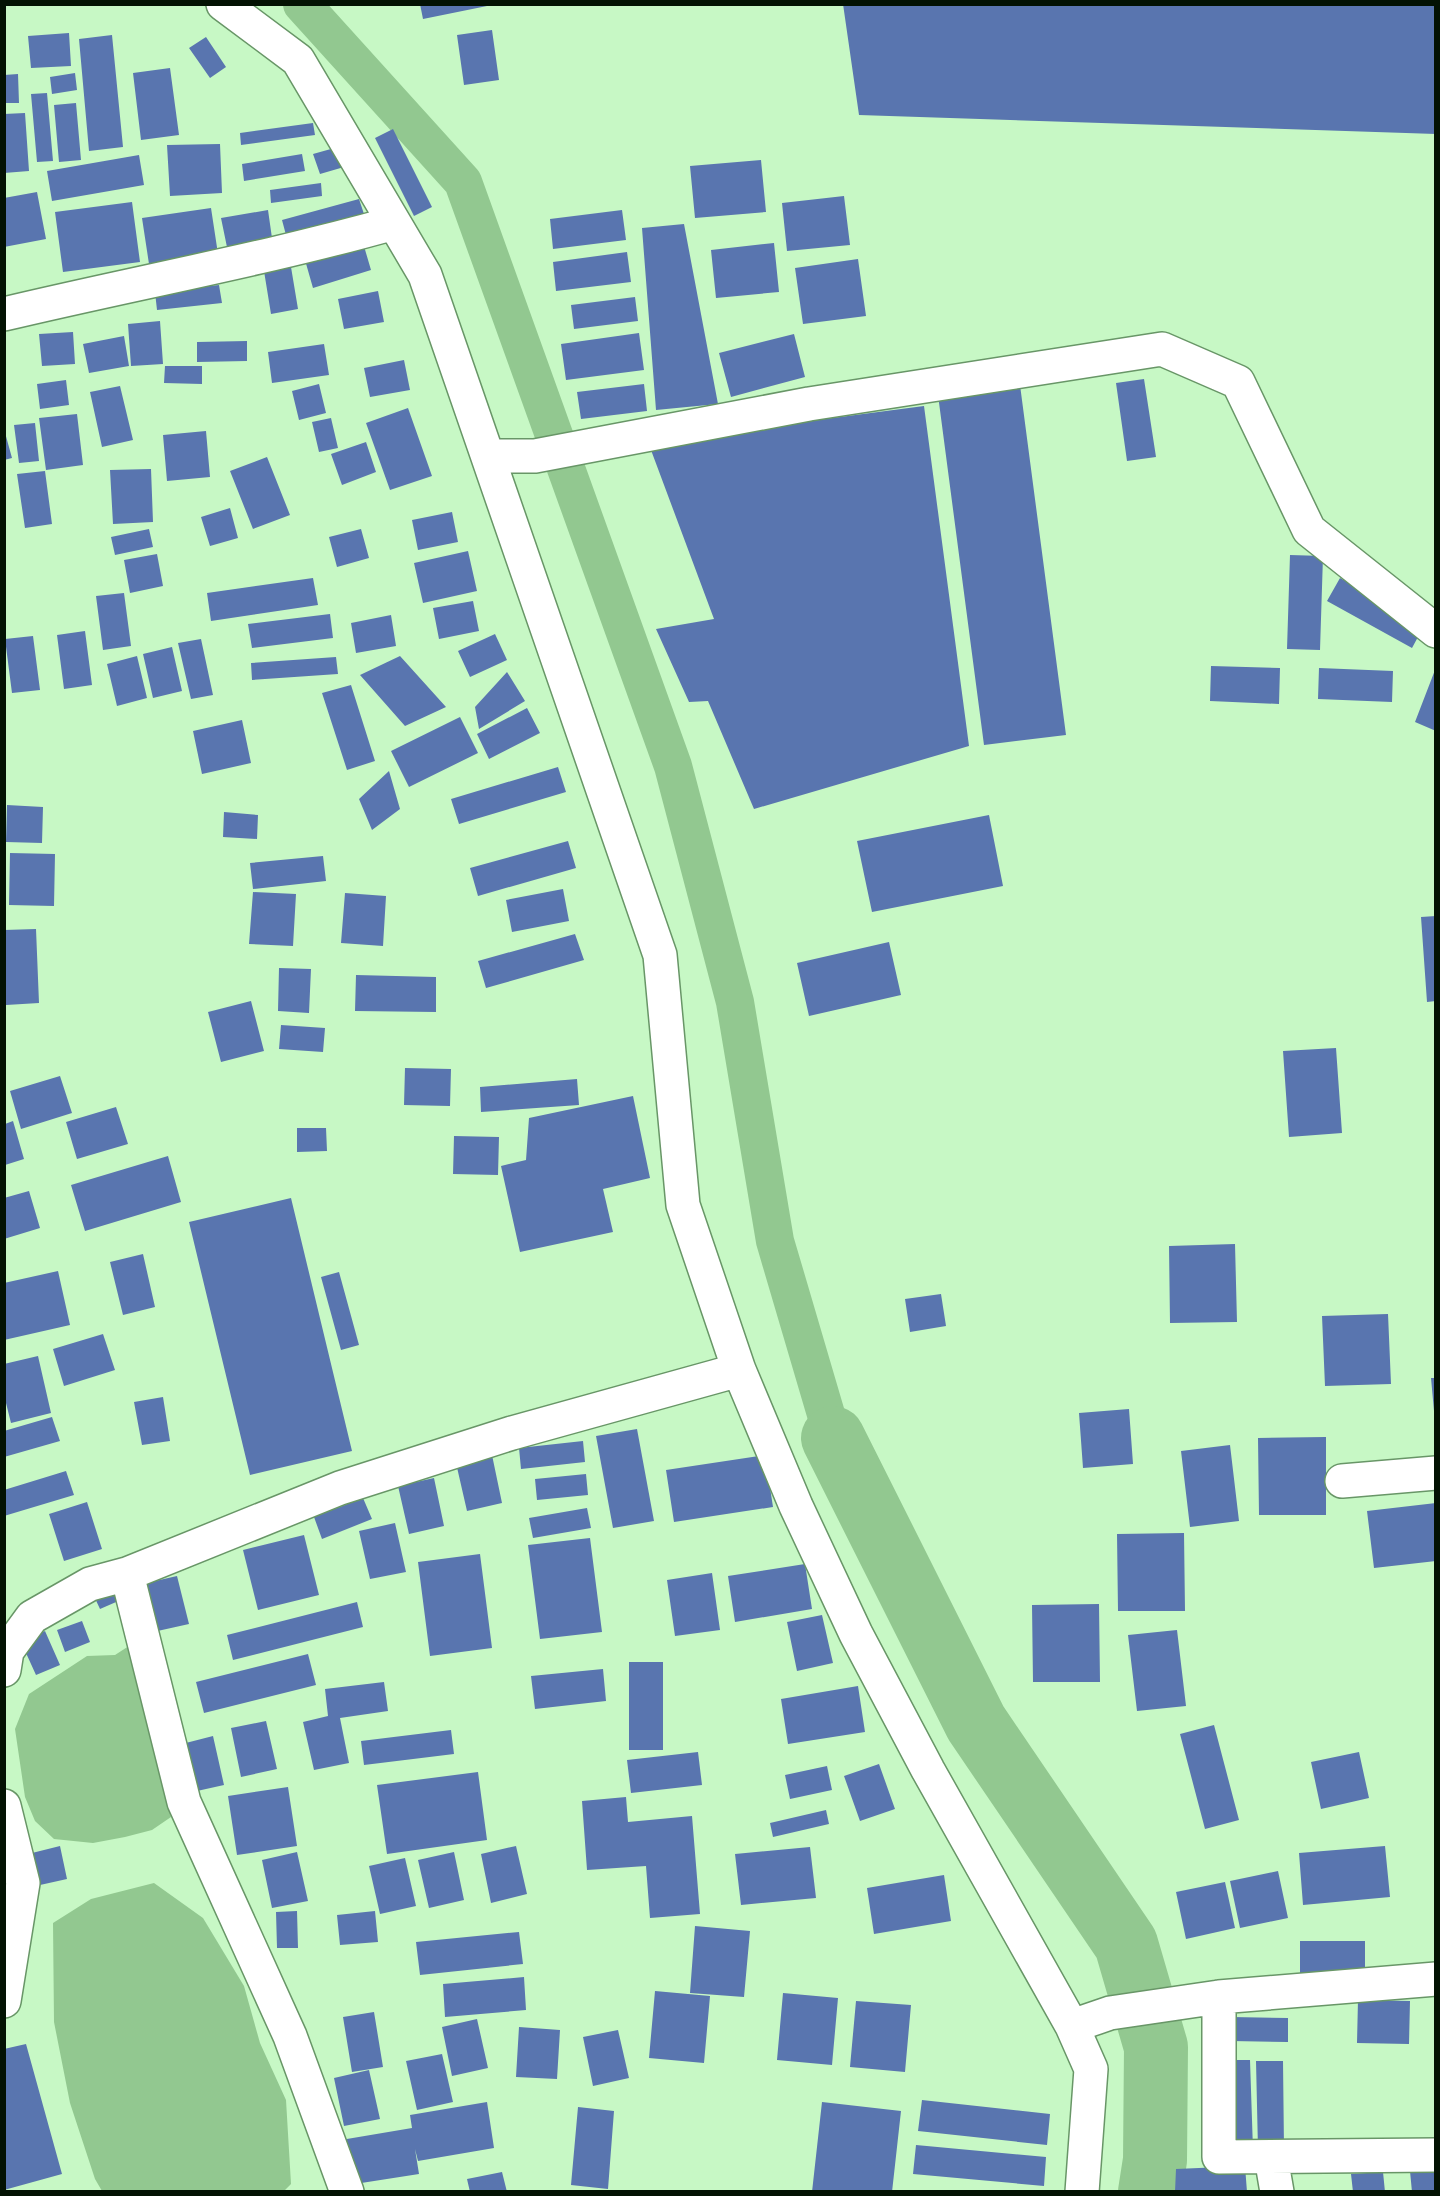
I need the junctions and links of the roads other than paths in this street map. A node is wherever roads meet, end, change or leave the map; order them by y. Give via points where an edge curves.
1 (223, 4) edge
2 (394, 223) junction
3 (4, 314) edge
4 (488, 456) junction
5 (1436, 631) edge
6 (739, 1370) junction
7 (1436, 1473) edge
8 (1342, 1481) dead end
9 (127, 1574) junction
10 (4, 1670) edge
11 (4, 1806) edge
12 (1436, 1979) edge
13 (1219, 1997) junction
14 (4, 2001) edge
15 (1072, 2026) junction
16 (1436, 2155) edge
17 (1271, 2157) junction
18 (347, 2192) edge
19 (1082, 2192) edge
20 (1277, 2192) edge

1 - 2 street via 298,60
2 - 3 street via 311,246
2 - 4 street via 425,275
4 - 5 street via 535,456 809,404 1162,349 1238,382 1309,530
4 - 6 street via 660,955 682,1205
6 - 9 street via 512,1432 340,1488
6 - 15 street via 856,1634
7 - 8 street
9 - 10 street via 90,1584 32,1617 7,1651
9 - 18 street via 184,1802 290,2036
11 - 14 street via 22,1883
12 - 13 street
13 - 15 street via 1110,2013
13 - 17 street via 1219,2157
15 - 19 street via 1091,2069
16 - 17 street
17 - 20 street

